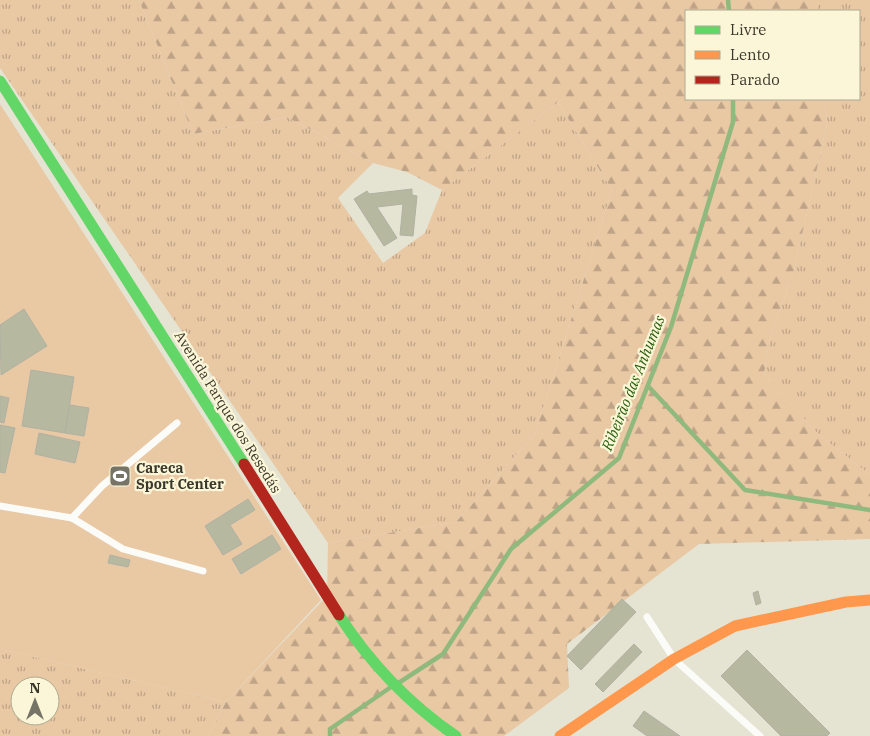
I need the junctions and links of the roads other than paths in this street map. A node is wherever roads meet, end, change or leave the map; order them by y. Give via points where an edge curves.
1 (0, 81) edge
2 (177, 423) dead end
3 (0, 506) edge
4 (72, 518) junction
5 (203, 571) dead end
6 (870, 600) edge
7 (647, 617) dead end
8 (674, 659) junction
9 (456, 736) edge
10 (560, 736) edge
11 (760, 736) edge

1 - 9 street, Avenida Parque dos Resedás via 352,635 431,721
2 - 4 lane via 102,486
3 - 4 lane
4 - 5 lane via 123,549
6 - 8 street via 846,602 735,626
7 - 8 lane
8 - 10 street
8 - 11 lane

